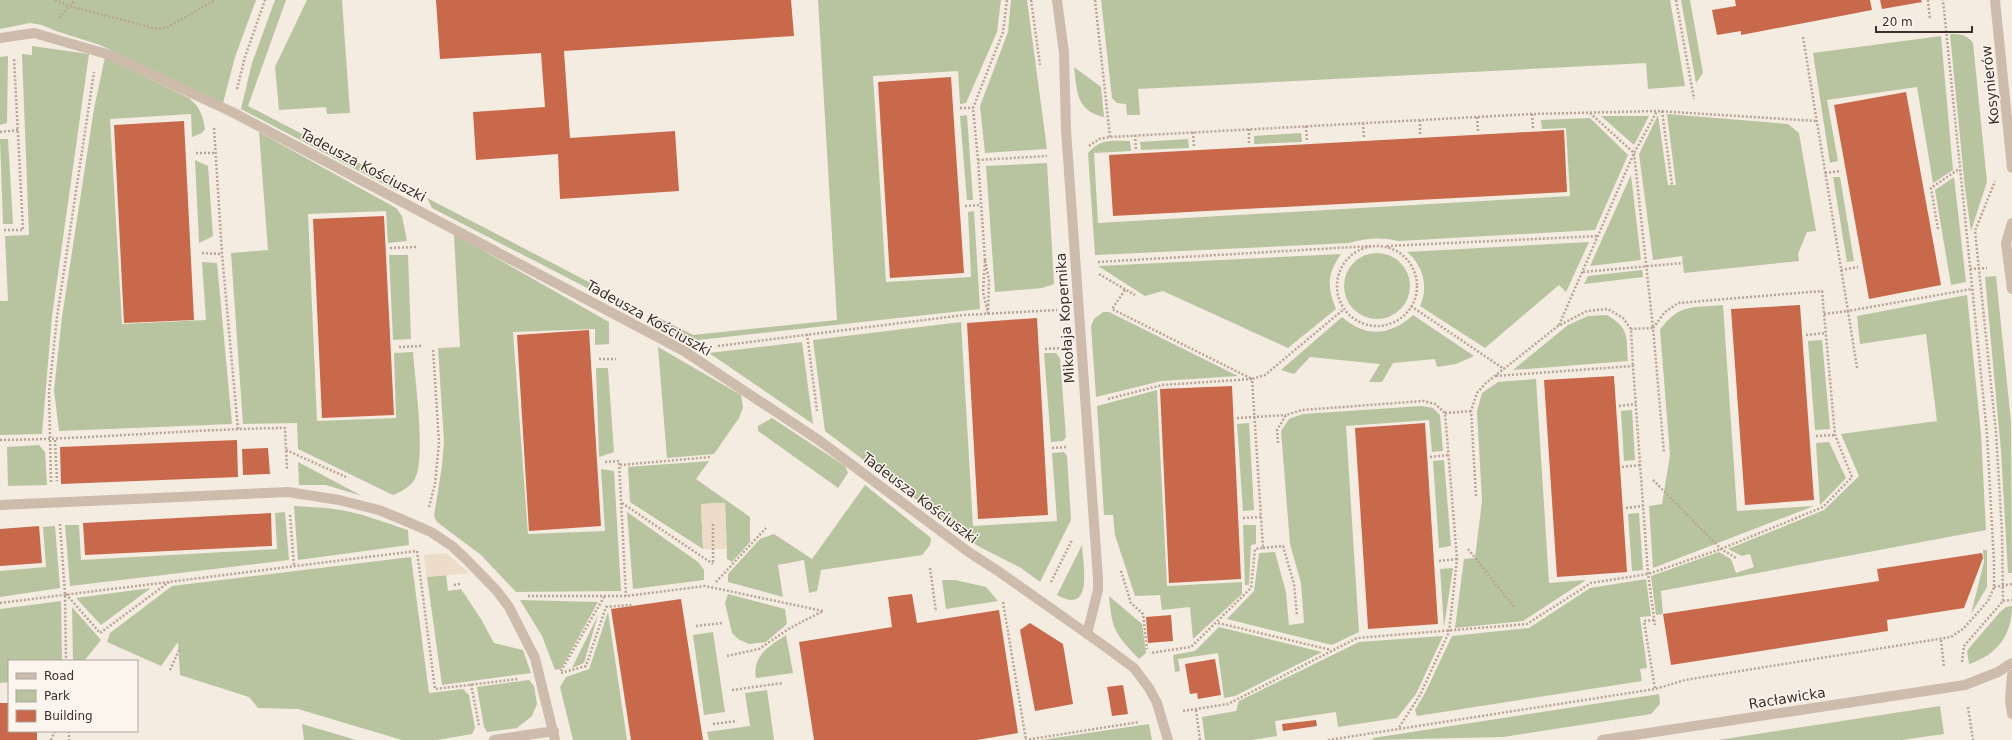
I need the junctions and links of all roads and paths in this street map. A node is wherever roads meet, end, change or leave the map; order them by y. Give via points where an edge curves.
1 (55, 0) edge
2 (215, 0) edge
3 (265, 0) edge
4 (1007, 0) edge
5 (1057, 0) edge
6 (1095, 0) edge
7 (1676, 0) edge
8 (1928, 0) edge
9 (1943, 0) edge
10 (1995, 0) edge
11 (1930, 20) dead end
12 (1803, 37) dead end
13 (0, 38) edge
14 (98, 50) junction
15 (14, 57) dead end
16 (1694, 100) dead end
17 (213, 104) junction
18 (960, 108) dead end
19 (973, 108) junction
20 (1657, 111) junction
21 (1662, 111) junction
22 (232, 112) junction
23 (1590, 112) junction
24 (1532, 114) junction
25 (1477, 117) junction
26 (1420, 120) junction
27 (1817, 121) junction
28 (1363, 123) junction
29 (1306, 126) junction
30 (1533, 128) dead end
31 (1249, 129) junction
32 (18, 130) junction
33 (1478, 131) dead end
34 (0, 132) edge
35 (1193, 132) junction
36 (1420, 134) dead end
37 (1136, 135) junction
38 (1110, 137) junction
39 (1364, 138) dead end
40 (1307, 141) dead end
41 (1249, 143) dead end
42 (1194, 147) dead end
43 (1087, 148) dead end
44 (1136, 150) dead end
45 (196, 153) dead end
46 (216, 153) junction
47 (1634, 154) junction
48 (1052, 156) dead end
49 (978, 160) junction
50 (2012, 168) edge
51 (1959, 169) junction
52 (1841, 171) dead end
53 (1825, 173) junction
54 (1996, 175) dead end
55 (1672, 185) dead end
56 (981, 205) junction
57 (965, 206) dead end
58 (2012, 223) edge
59 (1938, 229) dead end
60 (4, 230) dead end
61 (1599, 236) junction
62 (1371, 246) junction
63 (416, 247) dead end
64 (1385, 247) junction
65 (390, 248) dead end
66 (202, 253) dead end
67 (222, 254) junction
68 (984, 260) junction
69 (1092, 262) junction
70 (1075, 263) junction
71 (1683, 263) dead end
72 (1648, 266) junction
73 (1858, 267) dead end
74 (1994, 267) dead end
75 (1979, 268) junction
76 (1970, 269) junction
77 (1841, 270) junction
78 (1582, 272) junction
79 (1972, 289) junction
80 (2012, 289) edge
81 (1125, 290) junction
82 (1135, 295) dead end
83 (1411, 306) junction
84 (1344, 309) junction
85 (1062, 310) dead end
86 (1848, 311) junction
87 (988, 313) junction
88 (1824, 314) junction
89 (1558, 326) junction
90 (1653, 328) junction
91 (1631, 329) junction
92 (1826, 333) junction
93 (807, 334) junction
94 (1806, 335) dead end
95 (421, 346) dead end
96 (399, 347) dead end
97 (1065, 347) dead end
98 (1045, 349) dead end
99 (684, 351) junction
100 (616, 359) dead end
101 (599, 360) dead end
102 (1634, 366) junction
103 (1858, 368) dead end
104 (1504, 369) junction
105 (1496, 376) junction
106 (1252, 379) junction
107 (1636, 404) junction
108 (1084, 405) junction
109 (1619, 406) dead end
110 (1471, 411) junction
111 (1445, 413) junction
112 (1286, 415) junction
113 (1254, 417) junction
114 (1237, 418) dead end
115 (238, 429) junction
116 (1835, 435) junction
117 (1816, 436) dead end
118 (50, 439) junction
119 (0, 440) edge
120 (55, 440) junction
121 (820, 441) junction
122 (1278, 443) dead end
123 (1071, 447) dead end
124 (1052, 448) dead end
125 (1664, 453) dead end
126 (1448, 456) junction
127 (711, 457) dead end
128 (1430, 457) dead end
129 (605, 462) dead end
130 (620, 465) junction
131 (1640, 465) junction
132 (1622, 467) dead end
133 (350, 479) dead end
134 (1653, 480) dead end
135 (288, 492) junction
136 (1476, 496) dead end
137 (55, 502) junction
138 (622, 503) junction
139 (0, 505) edge
140 (1643, 506) junction
141 (1626, 508) dead end
142 (1261, 517) junction
143 (1243, 518) dead end
144 (713, 524) dead end
145 (414, 525) junction
146 (766, 528) dead end
147 (452, 546) junction
148 (1263, 548) junction
149 (1468, 549) dead end
150 (1721, 549) junction
151 (417, 551) junction
152 (1736, 558) dead end
153 (1457, 559) junction
154 (1439, 560) dead end
155 (1061, 562) dead end
156 (294, 566) junction
157 (1120, 566) dead end
158 (930, 568) dead end
159 (998, 571) junction
160 (1648, 574) junction
161 (1053, 579) dead end
162 (169, 582) junction
163 (716, 582) dead end
164 (2012, 584) edge
165 (2003, 586) junction
166 (1994, 587) junction
167 (66, 594) junction
168 (527, 596) dead end
169 (626, 596) junction
170 (604, 597) junction
171 (2012, 600) edge
172 (2003, 601) junction
173 (0, 604) edge
174 (631, 606) dead end
175 (1515, 608) dead end
176 (936, 612) dead end
177 (1297, 616) dead end
178 (1654, 620) junction
179 (722, 623) dead end
180 (1218, 623) junction
181 (1654, 625) dead end
182 (696, 626) dead end
183 (1449, 632) junction
184 (1087, 634) junction
185 (1941, 640) junction
186 (180, 648) dead end
187 (1332, 650) junction
188 (727, 656) dead end
189 (1961, 658) dead end
190 (66, 660) edge
191 (2012, 663) edge
192 (170, 670) dead end
193 (1945, 670) dead end
194 (2012, 675) edge
195 (541, 676) junction
196 (783, 683) dead end
197 (471, 684) junction
198 (1655, 689) junction
199 (732, 690) dead end
200 (1196, 710) junction
201 (1179, 712) dead end
202 (2012, 714) edge
203 (1162, 718) junction
204 (737, 721) dead end
205 (713, 724) dead end
206 (479, 726) dead end
207 (1398, 729) junction
208 (555, 736) edge
209 (494, 740) edge
210 (1026, 740) edge
211 (1168, 740) edge
212 (1200, 740) edge
213 (1328, 740) edge
214 (1602, 740) edge

1 - 2 path via 157,29 168,27
3 - 22 path via 245,57
4 - 19 path via 1003,32
5 - 70 street, Mikołaja Kopernika via 1064,53 1066,130
6 - 38 path
7 - 16 path
8 - 11 path
9 - 51 path
10 - 50 street, Kosynierów
12 - 27 path
13 - 14 street, Tadeusza Kościuszki via 34,33
14 - 17 street, Tadeusza Kościuszki
14 - 118 path via 57,317 49,392
15 - 32 path
17 - 22 street, Tadeusza Kościuszki
17 - 46 path
18 - 19 path
19 - 49 path
20 - 21 path
20 - 23 path
20 - 47 path
21 - 27 path
21 - 55 path
22 - 99 street, Tadeusza Kościuszki
23 - 24 path
23 - 47 path
24 - 25 path
24 - 30 path
25 - 26 path
25 - 33 path
26 - 28 path
26 - 36 path
27 - 53 path
28 - 29 path
28 - 39 path
29 - 31 path
29 - 40 path
31 - 35 path
31 - 41 path
32 - 34 path
32 - 60 path via 23,230
35 - 37 path
35 - 42 path
37 - 38 path
37 - 44 path
38 - 43 path via 1099,139
45 - 46 path
46 - 67 path
47 - 61 path
47 - 72 path
48 - 49 path
49 - 56 path
51 - 59 path via 1931,188
51 - 76 path
52 - 53 path
53 - 77 path
54 - 75 path via 1975,231
56 - 57 path
56 - 68 path
58 - 80 street via 2006,243
61 - 64 path
61 - 78 path
62 - 64 path
62 - 69 path
62 - 84 path via 1349,257 1341,268 1337,292
63 - 65 path
64 - 83 path via 1408,261 1415,273 1417,286
66 - 67 path
67 - 115 path
68 - 87 path via 983,292
68 - 87 path via 989,280
69 - 70 path
69 - 81 path via 1092,270
70 - 108 street, Mikołaja Kopernika
71 - 72 path
72 - 78 path
72 - 90 path
73 - 77 path
74 - 75 path
75 - 76 path
75 - 165 path via 1996,433
76 - 79 path
77 - 86 path
78 - 89 path
79 - 86 path
79 - 166 path via 1987,434
81 - 82 path
81 - 106 path via 1112,309
83 - 84 path via 1397,321 1384,326 1370,326 1358,322
83 - 104 path
84 - 106 path via 1265,375
85 - 87 path
86 - 88 path
86 - 103 path
87 - 93 path
88 - 90 path via 1822,291 1678,303 1665,312
88 - 92 path
89 - 91 path via 1586,311 1608,309 1623,318
89 - 104 path
90 - 91 path
90 - 125 path
91 - 102 path
92 - 94 path
92 - 116 path
93 - 99 path
93 - 121 path
95 - 96 path
97 - 98 path
99 - 121 street, Tadeusza Kościuszki
100 - 101 path
102 - 105 path
102 - 107 path
104 - 105 path
105 - 110 path via 1477,393
106 - 108 path via 1162,385
106 - 113 path
107 - 109 path
107 - 131 path
108 - 184 street, Mikołaja Kopernika via 1098,590
110 - 111 path
110 - 136 path
111 - 112 path via 1435,404 1423,402 1302,410
111 - 126 path
112 - 113 path
112 - 122 path via 1277,430
113 - 114 path
113 - 142 path
115 - 120 path
115 - 133 path via 285,428 286,450
116 - 117 path
116 - 150 path via 1852,477 1823,507
118 - 119 path
118 - 120 path
118 - 137 path
120 - 137 path
121 - 159 street, Tadeusza Kościuszki
123 - 124 path
126 - 128 path
126 - 153 path
127 - 130 path
129 - 130 path via 619,461
130 - 138 path
131 - 132 path
131 - 140 path
134 - 150 path
135 - 137 street
135 - 145 street via 372,508
135 - 156 path
137 - 139 street
137 - 167 path
138 - 144 path via 713,564
138 - 169 path
140 - 141 path
140 - 160 path
142 - 143 path
142 - 148 path
145 - 147 street via 431,532
145 - 151 path
146 - 163 path
147 - 151 path
147 - 195 street via 497,591 509,607 530,647
148 - 177 path via 1282,546 1294,584
148 - 180 path via 1255,548 1252,588
149 - 175 path
150 - 152 path
150 - 160 path
151 - 156 path
151 - 197 path via 435,689
153 - 154 path
153 - 183 path
155 - 161 path
156 - 162 path
157 - 180 path via 1131,603 1143,614 1147,649 1150,653 1191,647
158 - 176 path
159 - 184 street, Tadeusza Kościuszki
159 - 210 path
160 - 178 path
160 - 183 path via 1591,583 1527,624
162 - 167 path
162 - 167 path via 100,633
164 - 165 path
165 - 166 path
165 - 172 path
166 - 185 path via 1988,601 1964,628
167 - 173 path
167 - 190 path
168 - 170 path
169 - 170 path
169 - 188 path via 705,586 823,611 790,628 759,649
170 - 174 path via 560,674 586,666 606,607
171 - 172 path
172 - 189 path via 1964,646
178 - 181 path
178 - 198 path via 1644,621
179 - 182 path
180 - 187 path
183 - 187 path via 1357,638
183 - 207 path via 1420,695
184 - 203 street, Tadeusza Kościuszki via 1134,668 1149,688
185 - 193 path
185 - 198 path via 1685,680
186 - 192 path
187 - 200 path via 1228,704
191 - 214 street, Racławicka via 1977,682
194 - 202 street
195 - 197 path
195 - 208 street
196 - 199 path
197 - 206 path
198 - 207 path
200 - 201 path
200 - 212 path
203 - 210 path
203 - 211 street, Tadeusza Kościuszki
204 - 205 path
207 - 213 path
208 - 209 street

